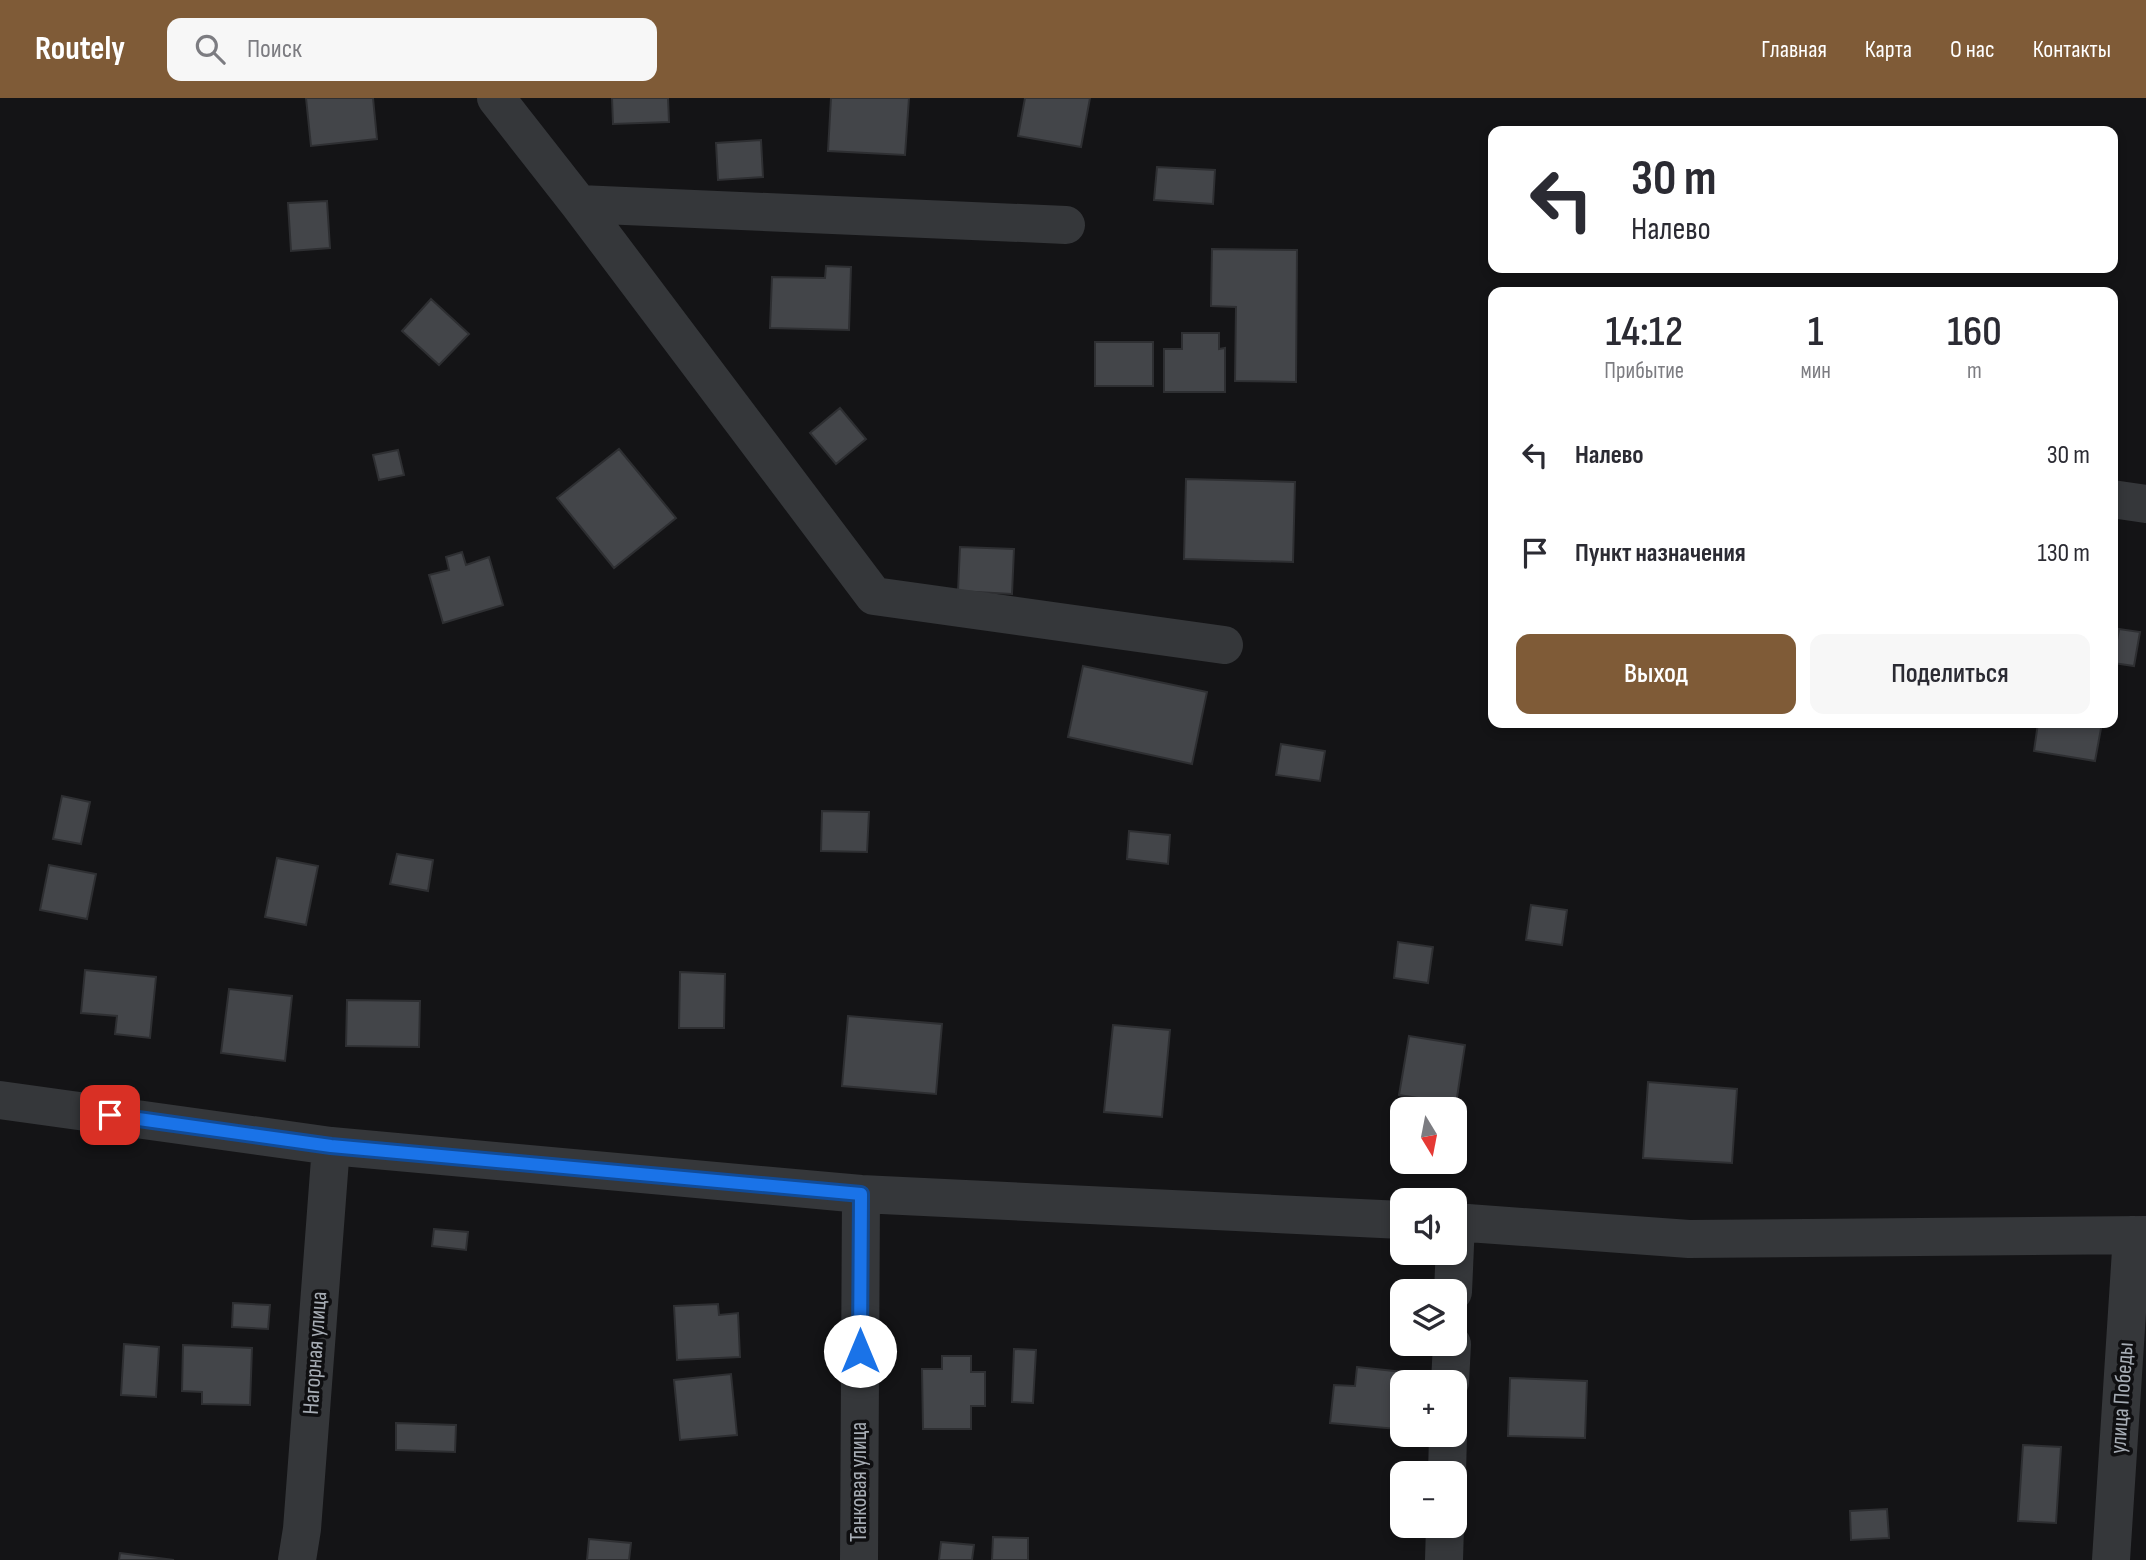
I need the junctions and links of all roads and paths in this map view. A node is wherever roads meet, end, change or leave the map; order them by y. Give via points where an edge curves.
1 (496, 98) edge
2 (579, 204) junction
3 (1066, 225) dead end
4 (2118, 500) edge
5 (2146, 504) edge
6 (1224, 645) dead end
7 (0, 1100) edge
8 (331, 1146) junction
9 (861, 1194) junction
10 (1390, 1219) edge
11 (1467, 1223) edge
12 (2139, 1235) edge
13 (1445, 1538) edge
14 (297, 1560) edge
15 (859, 1560) edge
16 (1444, 1560) edge
17 (2111, 1560) edge

1 - 2 street
2 - 3 street
2 - 6 street via 874,596
4 - 5 street
7 - 8 street
8 - 9 street
8 - 14 street, Нагорная улица
9 - 10 street
9 - 15 street, Танковая улица
11 - 12 street via 1689,1239
12 - 17 street, улица Победы
13 - 16 street

